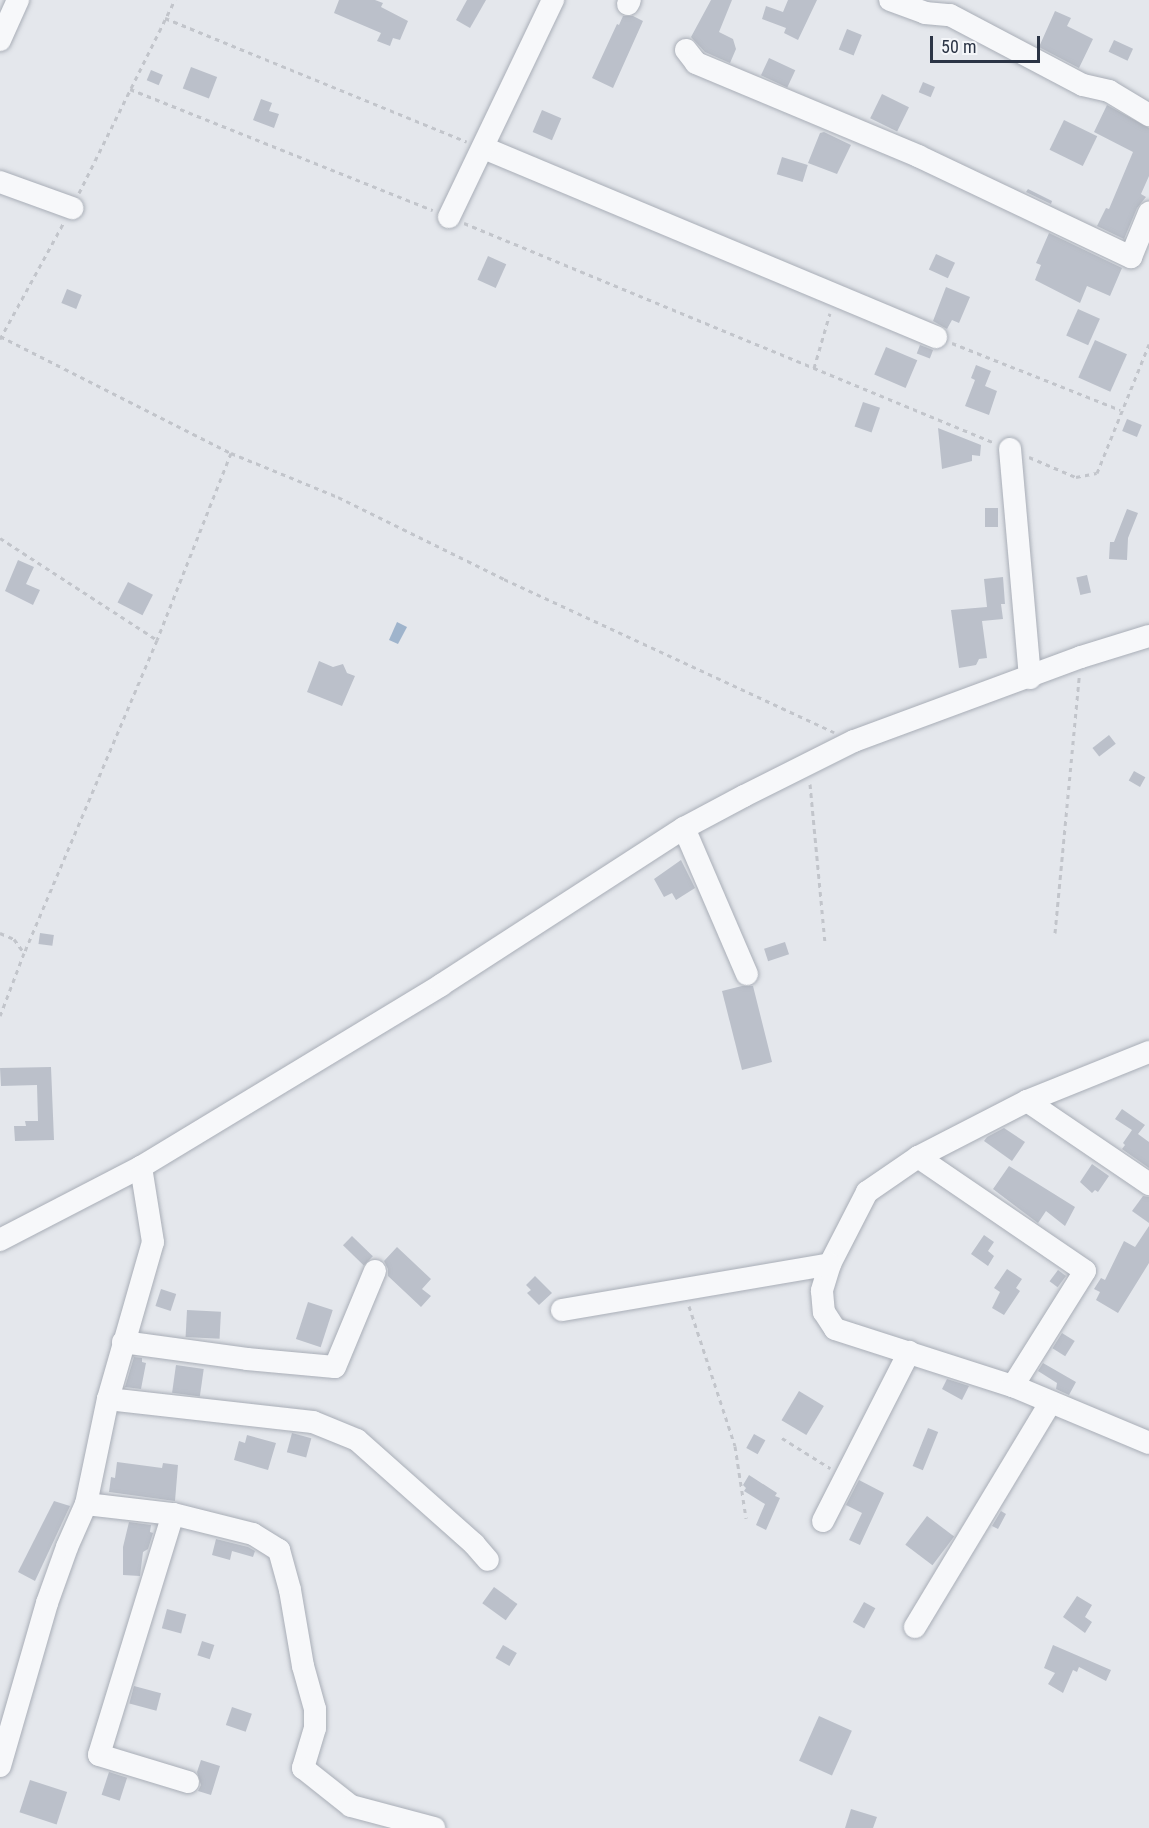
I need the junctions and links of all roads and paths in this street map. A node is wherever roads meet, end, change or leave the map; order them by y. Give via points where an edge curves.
1 (18, 0) edge
2 (175, 0) edge
3 (553, 0) edge
4 (890, 0) edge
5 (0, 40) edge
6 (686, 50) dead end
7 (130, 89) junction
8 (1149, 115) edge
9 (484, 148) junction
10 (0, 182) edge
11 (72, 208) junction
12 (1149, 213) edge
13 (449, 217) junction
14 (833, 302) dead end
15 (0, 337) edge
16 (936, 337) dead end
17 (1149, 344) edge
18 (814, 368) junction
19 (1010, 449) junction
20 (231, 453) junction
21 (0, 538) edge
22 (1149, 636) edge
23 (157, 640) junction
24 (1081, 657) junction
25 (1030, 678) junction
26 (855, 741) junction
27 (808, 764) junction
28 (684, 828) junction
29 (0, 933) edge
30 (1055, 933) dead end
31 (825, 943) dead end
32 (24, 952) junction
33 (747, 974) dead end
34 (0, 1016) edge
35 (1149, 1052) edge
36 (1027, 1101) junction
37 (918, 1157) junction
38 (141, 1167) junction
39 (1149, 1184) edge
40 (0, 1240) edge
41 (830, 1264) junction
42 (375, 1271) dead end
43 (683, 1290) junction
44 (562, 1310) dead end
45 (123, 1342) junction
46 (909, 1352) junction
47 (1013, 1386) junction
48 (108, 1399) junction
49 (1050, 1403) junction
50 (782, 1438) dead end
51 (1149, 1443) edge
52 (847, 1479) junction
53 (86, 1504) junction
54 (173, 1514) junction
55 (746, 1518) dead end
56 (823, 1521) dead end
57 (488, 1560) dead end
58 (915, 1627) dead end
59 (0, 1766) edge
60 (188, 1782) dead end
61 (434, 1828) edge

1 - 5 street
2 - 7 path
3 - 9 street
4 - 8 street via 926,13 950,15 1083,85 1109,91
6 - 12 street via 696,63 918,156 1131,257
7 - 11 path
7 - 13 path
9 - 13 street
9 - 16 street
10 - 11 street
11 - 15 path
13 - 18 path
14 - 18 path
15 - 20 path
17 - 19 path via 1097,472 1076,477
18 - 19 path
19 - 25 street
20 - 23 path
20 - 26 path via 338,497 504,579
21 - 23 path
22 - 24 street
23 - 32 path
24 - 25 street
24 - 30 path
25 - 26 street
26 - 27 street
27 - 28 street
27 - 31 path
28 - 33 street
28 - 38 street via 441,985
29 - 32 path via 14,939
32 - 34 path
35 - 36 street
36 - 37 street
36 - 39 street
37 - 41 street via 867,1192
37 - 47 street via 1085,1271
38 - 40 street
38 - 45 street via 153,1242
41 - 43 street
41 - 46 street via 822,1291 824,1312 835,1329
42 - 45 street via 335,1367
43 - 44 street
43 - 55 path via 735,1446
45 - 48 street
46 - 47 street
46 - 52 street
47 - 49 street
48 - 53 street
48 - 57 street via 322,1425 357,1440
49 - 51 street
49 - 58 street
50 - 52 path
52 - 56 street
53 - 54 street
53 - 59 street via 47,1602
54 - 60 street via 99,1755
54 - 61 street via 254,1534 279,1550 315,1709 315,1728 303,1768 351,1806

